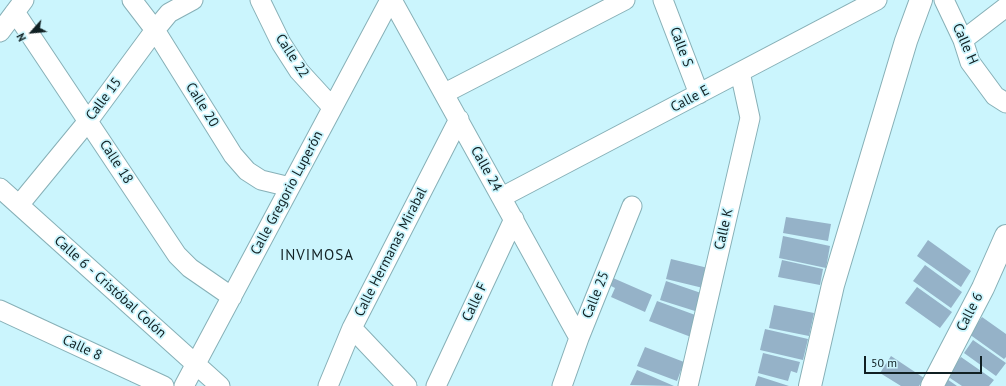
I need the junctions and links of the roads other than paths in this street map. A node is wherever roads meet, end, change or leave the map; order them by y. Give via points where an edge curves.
1 (132, 0) edge
2 (193, 0) edge
3 (260, 0) edge
4 (391, 0) edge
5 (625, 0) edge
6 (664, 0) edge
7 (877, 0) edge
8 (920, 0) edge
9 (944, 0) edge
10 (19, 6) edge
11 (1006, 7) edge
12 (155, 30) junction
13 (0, 32) edge
14 (963, 40) junction
15 (740, 72) junction
16 (445, 93) junction
17 (699, 94) junction
18 (1006, 103) edge
19 (332, 107) junction
20 (88, 120) junction
21 (459, 120) junction
22 (290, 186) junction
23 (0, 188) edge
24 (502, 197) junction
25 (18, 205) junction
26 (632, 206) dead end
27 (514, 219) junction
28 (1006, 236) edge
29 (232, 297) junction
30 (0, 310) edge
31 (352, 328) junction
32 (579, 338) junction
33 (196, 363) junction
34 (164, 386) edge
35 (184, 386) edge
36 (220, 386) edge
37 (328, 386) edge
38 (407, 386) edge
39 (436, 386) edge
40 (562, 386) edge
41 (688, 386) edge
42 (810, 386) edge
43 (932, 386) edge

1 - 12 street, Calle 20
2 - 12 street, Calle 15 via 169,13
3 - 19 street, Calle 22 via 299,71
4 - 16 street, Calle 24
4 - 19 street, Calle Gregorio Luperón
5 - 16 street
6 - 17 street, Calle S
7 - 15 street, Calle E
8 - 42 street via 833,285
9 - 14 street, Calle H
10 - 13 street
10 - 20 street, Calle 18
11 - 14 street
12 - 20 street, Calle 15
12 - 22 street, Calle 20 via 233,155 247,171 261,180
14 - 18 street, Calle H via 970,62 995,96
15 - 17 street, Calle E
15 - 41 street, Calle K via 750,118
16 - 21 street, Calle 24
17 - 24 street, Calle E
19 - 22 street, Calle Gregorio Luperón
20 - 25 street, Calle 15
20 - 29 street, Calle 18 via 177,255 190,268
21 - 24 street, Calle 24
21 - 31 street, Calle Hermanas Mirabal
22 - 29 street, Calle Gregorio Luperón
23 - 25 street, Calle 6 - Cristóbal Colón
24 - 27 street, Calle 24
25 - 33 street, Calle 6 - Cristóbal Colón
26 - 32 street, Calle 25
27 - 32 street, Calle 24
27 - 39 street, Calle F
28 - 43 street, Calle 6 via 983,288
29 - 33 street, Calle Gregorio Luperón
30 - 34 street, Calle 8
31 - 37 street, Calle Hermanas Mirabal
31 - 38 street
32 - 40 street, Calle 25
33 - 35 street, Calle Gregorio Luperón
33 - 36 street, Calle 6 - Cristóbal Colón

